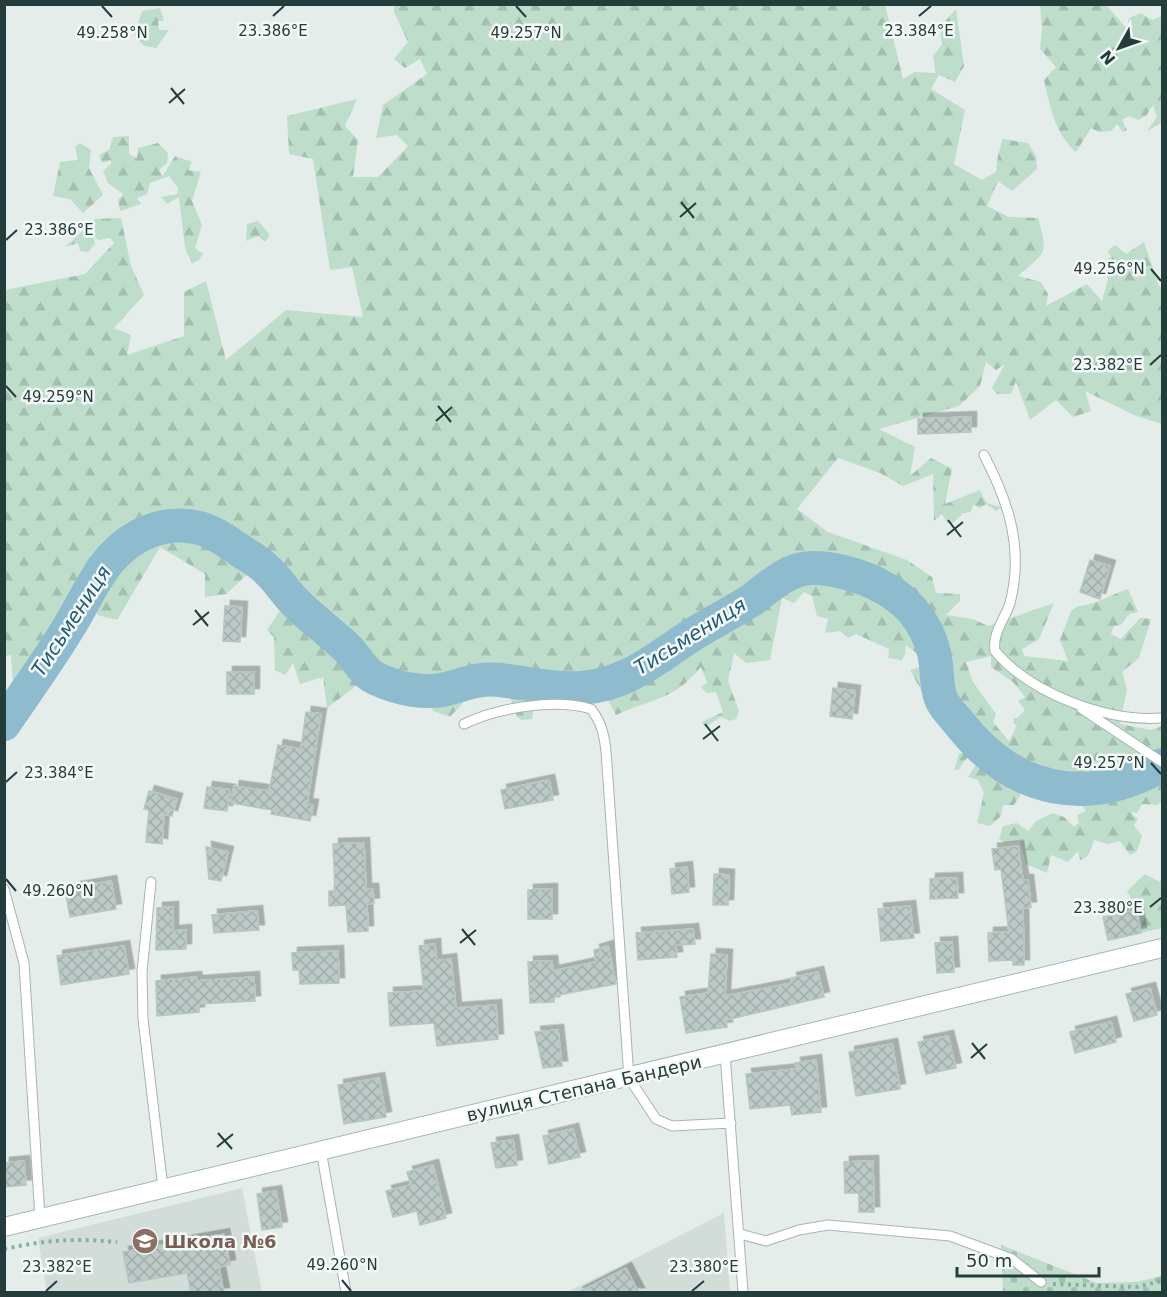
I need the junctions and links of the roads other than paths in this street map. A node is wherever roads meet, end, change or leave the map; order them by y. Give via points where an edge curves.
1 (984, 455) dead end
2 (1077, 705) junction
3 (1162, 718) edge
4 (464, 724) dead end
5 (1162, 762) edge
6 (151, 882) dead end
7 (4, 890) edge
8 (1162, 948) edge
9 (725, 1054) junction
10 (629, 1078) junction
11 (731, 1124) junction
12 (321, 1150) junction
13 (163, 1188) junction
14 (40, 1218) junction
15 (4, 1227) edge
16 (740, 1234) junction
17 (1041, 1282) road end
18 (346, 1293) edge
19 (743, 1293) edge

1 - 2 lane via 1015,531 1015,574 1011,597 996,633 995,651 1040,685
2 - 3 lane via 1120,716
2 - 5 lane
4 - 10 lane via 501,711 566,705 591,710 599,719 606,751
6 - 13 lane via 142,972 143,1018
7 - 14 lane via 24,963
8 - 9 main road, вулиця Степана Бандери
9 - 10 main road, вулиця Степана Бандери
9 - 11 lane
10 - 11 lane via 656,1119 672,1126
10 - 12 main road, вулиця Степана Бандери
11 - 16 lane
12 - 13 main road, вулиця Степана Бандери
12 - 18 lane
13 - 14 main road, вулиця Степана Бандери
14 - 15 main road, вулиця Степана Бандери
16 - 17 lane via 766,1240 828,1225 950,1236 1012,1259
16 - 19 lane

